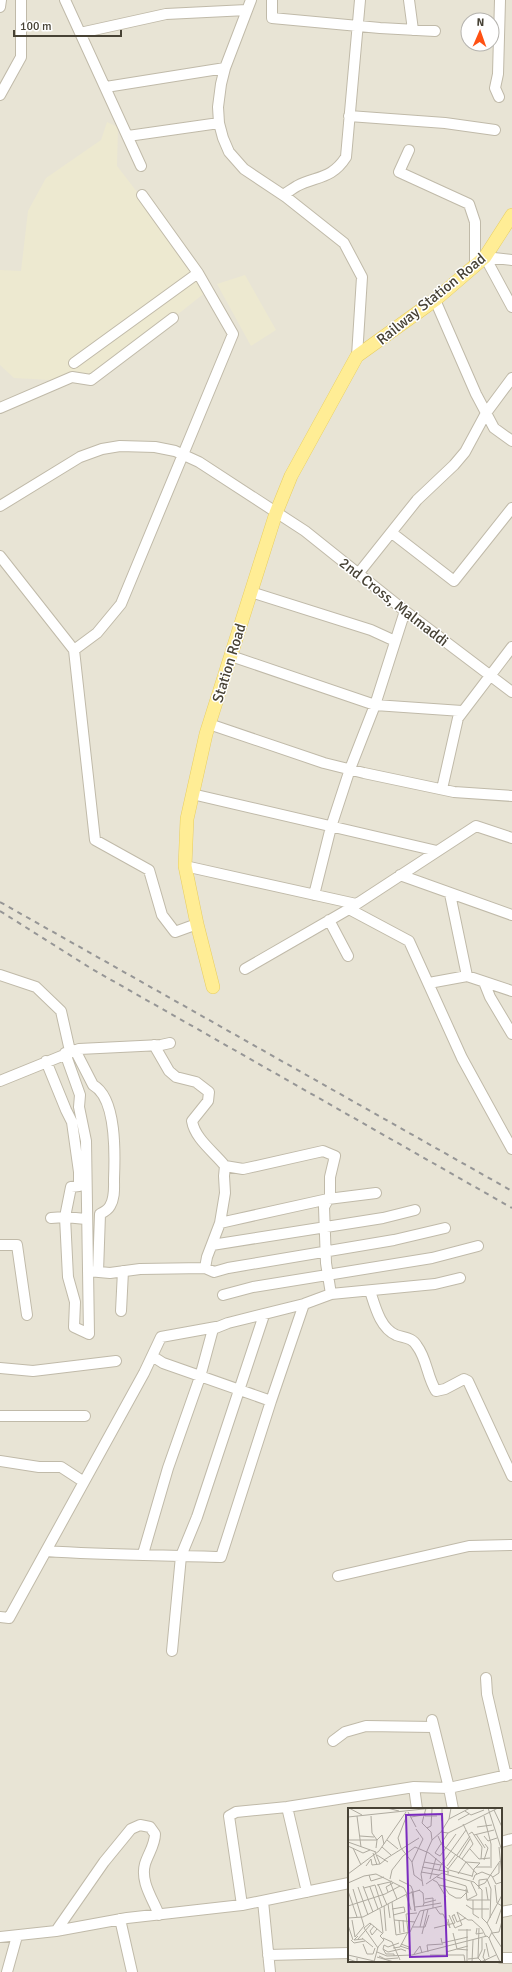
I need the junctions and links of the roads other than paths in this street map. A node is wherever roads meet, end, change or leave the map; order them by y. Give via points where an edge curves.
1 (1, 0) edge
2 (21, 0) edge
3 (65, 0) edge
4 (272, 0) edge
5 (360, 0) edge
6 (409, 0) edge
7 (500, 0) edge
8 (249, 5) edge
9 (0, 7) edge
10 (358, 26) junction
11 (413, 30) junction
12 (435, 31) dead end
13 (80, 33) junction
14 (225, 68) junction
15 (106, 87) junction
16 (0, 95) edge
17 (499, 97) dead end
18 (349, 116) junction
19 (219, 123) junction
20 (495, 130) dead end
21 (128, 136) junction
22 (409, 150) dead end
23 (141, 166) dead end
24 (283, 195) junction
25 (142, 196) dead end
26 (512, 215) edge
27 (485, 257) junction
28 (512, 260) edge
29 (475, 266) junction
30 (198, 273) junction
31 (435, 300) junction
32 (512, 307) edge
33 (173, 318) dead end
34 (357, 356) junction
35 (74, 364) dead end
36 (512, 378) edge
37 (0, 408) edge
38 (486, 413) junction
39 (512, 441) edge
40 (184, 455) junction
41 (0, 506) edge
42 (512, 508) edge
43 (276, 513) junction
44 (392, 533) junction
45 (0, 556) edge
46 (358, 574) junction
47 (251, 592) junction
48 (405, 611) junction
49 (395, 641) junction
50 (512, 647) edge
51 (74, 650) junction
52 (231, 656) junction
53 (490, 675) junction
54 (512, 692) edge
55 (375, 706) junction
56 (462, 711) junction
57 (209, 724) junction
58 (350, 769) junction
59 (442, 789) junction
60 (192, 794) junction
61 (512, 796) edge
62 (331, 827) junction
63 (512, 838) edge
64 (437, 851) junction
65 (185, 866) junction
66 (400, 875) junction
67 (450, 894) junction
68 (314, 895) junction
69 (353, 906) junction
70 (512, 915) edge
71 (329, 920) junction
72 (196, 924) junction
73 (348, 956) dead end
74 (245, 969) dead end
75 (0, 975) edge
76 (467, 976) junction
77 (484, 982) junction
78 (429, 983) junction
79 (213, 988) dead end
80 (512, 991) edge
81 (512, 1034) edge
82 (170, 1043) dead end
83 (154, 1045) junction
84 (70, 1051) junction
85 (46, 1061) junction
86 (0, 1081) edge
87 (512, 1149) edge
88 (225, 1166) junction
89 (376, 1193) dead end
90 (328, 1199) junction
91 (415, 1210) dead end
92 (65, 1216) junction
93 (51, 1218) dead end
94 (86, 1219) junction
95 (220, 1222) junction
96 (324, 1227) junction
97 (445, 1228) dead end
98 (0, 1245) edge
99 (212, 1245) junction
100 (478, 1246) dead end
101 (325, 1251) junction
102 (205, 1268) junction
103 (123, 1271) junction
104 (93, 1272) junction
105 (328, 1276) junction
106 (460, 1278) dead end
107 (370, 1291) junction
108 (331, 1294) junction
109 (224, 1295) dead end
110 (304, 1304) junction
111 (121, 1311) dead end
112 (27, 1315) dead end
113 (264, 1315) junction
114 (213, 1329) junction
115 (152, 1356) junction
116 (116, 1361) dead end
117 (0, 1368) edge
118 (200, 1377) junction
119 (239, 1390) junction
120 (272, 1401) junction
121 (0, 1416) edge
122 (85, 1416) dead end
123 (0, 1461) edge
124 (512, 1476) edge
125 (84, 1482) junction
126 (512, 1545) edge
127 (46, 1550) junction
128 (143, 1554) junction
129 (181, 1556) junction
130 (338, 1576) dead end
131 (0, 1618) edge
132 (172, 1651) dead end
133 (486, 1678) dead end
134 (333, 1741) dead end
135 (509, 1775) edge
136 (414, 1787) junction
137 (449, 1788) junction
138 (287, 1808) junction
139 (417, 1808) edge
140 (453, 1808) edge
141 (512, 1839) edge
142 (502, 1842) edge
143 (348, 1883) edge
144 (307, 1892) junction
145 (263, 1901) junction
146 (242, 1905) junction
147 (512, 1910) edge
148 (502, 1912) edge
149 (159, 1915) junction
150 (120, 1919) junction
151 (56, 1931) junction
152 (17, 1936) junction
153 (0, 1937) edge
154 (348, 1953) edge
155 (268, 1955) junction
156 (7, 1972) edge
157 (132, 1972) edge
158 (270, 1972) edge

1 - 9 street
2 - 16 street via 21,56
3 - 13 street
4 - 10 street via 272,18
5 - 10 street
6 - 11 street
7 - 17 street via 498,74 495,88
8 - 13 street via 166,14
8 - 14 street
10 - 11 street
10 - 18 street
11 - 12 street
13 - 15 street
14 - 15 street
14 - 19 street via 218,107
15 - 21 street
18 - 20 street via 445,123
18 - 24 street via 346,157 339,168 324,177 297,186
19 - 21 street
19 - 24 street via 229,152 244,169
21 - 23 street
22 - 29 street via 399,172 469,204 475,222
24 - 34 street via 344,243 362,277
25 - 30 street
26 - 27 main road, Railway Station Road
27 - 28 street
27 - 29 main road, Railway Station Road
27 - 32 street
29 - 31 main road, Railway Station Road
30 - 35 street
30 - 40 street via 233,334
31 - 34 main road, Railway Station Road
31 - 38 street
33 - 37 street via 91,380 72,377
34 - 43 main road, Station Road via 291,476
36 - 38 street
38 - 39 street via 494,428
38 - 44 street via 465,452 417,500
40 - 41 street, 2nd Cross, Malmaddi via 155,447 120,446 102,449 80,457
40 - 43 street, 2nd Cross, Malmaddi via 199,462
40 - 51 street via 121,604 97,633
42 - 44 street via 454,581
43 - 46 street, 2nd Cross, Malmaddi via 305,531
43 - 47 main road, Station Road
44 - 46 street
45 - 51 street
46 - 48 street, 2nd Cross, Malmaddi
47 - 49 street via 371,630
47 - 52 main road, Station Road
48 - 49 street
48 - 53 street, 2nd Cross, Malmaddi
49 - 55 street
50 - 53 street
51 - 72 street via 95,840 149,870 162,915 175,932
52 - 55 street
52 - 57 main road, Station Road
53 - 54 street, 2nd Cross, Malmaddi
53 - 56 street
55 - 56 street
55 - 58 street
56 - 59 street via 458,718
57 - 58 street
57 - 60 main road, Station Road
58 - 59 street
58 - 62 street
59 - 61 street
60 - 62 street
60 - 65 main road, Station Road via 187,819
62 - 64 street
62 - 68 street
63 - 64 street via 476,826
64 - 66 street
65 - 68 street
65 - 72 main road, Station Road
66 - 67 street
66 - 69 street
67 - 70 street
67 - 76 street
68 - 69 street
69 - 71 street
69 - 78 street via 409,941
71 - 73 street
71 - 74 street
72 - 79 main road, Station Road
75 - 84 street via 36,987 61,1011
76 - 77 street
76 - 78 street
77 - 80 street
77 - 81 street
78 - 87 street via 462,1058
82 - 83 street
83 - 84 street
83 - 88 street via 169,1071 176,1077 196,1082 209,1092 208,1101 192,1121 193,1128
84 - 85 street
84 - 94 street via 80,1095 79,1107 86,1141
84 - 104 street via 107,1103 115,1141 113,1198 110,1208 100,1214
85 - 86 street
85 - 92 street via 72,1122 75,1140 78,1186 71,1187
88 - 90 street via 243,1169 323,1152 335,1156
88 - 95 street via 225,1193
89 - 90 street
90 - 95 street
90 - 96 street via 324,1207
91 - 96 street
92 - 93 street
92 - 94 street
92 - 104 street via 68,1277 75,1302 74,1327 89,1334
94 - 104 street
95 - 99 street
96 - 99 street
96 - 101 street
97 - 101 street via 394,1240
98 - 112 street via 17,1246
99 - 102 street
100 - 105 street via 432,1258
101 - 102 street via 214,1272
101 - 105 street
102 - 103 street
103 - 104 street
103 - 111 street
105 - 108 street
105 - 109 street via 253,1287
106 - 107 street via 436,1284
107 - 108 street
107 - 124 street via 375,1308 386,1328 409,1338 417,1345 430,1382 436,1391 464,1380 468,1381
108 - 110 street
110 - 113 street
110 - 120 street
113 - 114 street
113 - 119 street
114 - 115 street via 216,1327 161,1337
114 - 118 street
115 - 118 street via 163,1363
115 - 125 street
116 - 117 street via 33,1371
118 - 119 street
118 - 128 street via 168,1468
119 - 120 street
119 - 129 street via 197,1517
120 - 129 street via 220,1557
121 - 122 street
123 - 125 street via 39,1467 61,1467
125 - 127 street
126 - 130 street via 469,1546
127 - 128 street via 99,1555
127 - 131 street via 9,1618
128 - 129 street
129 - 132 street
133 - 135 street via 487,1694
134 - 137 street via 345,1732 366,1726 433,1723
135 - 137 street
136 - 137 street
136 - 138 street
136 - 139 street
137 - 140 street
138 - 144 street
138 - 146 street via 236,1812 229,1816
141 - 142 street
143 - 144 street
144 - 145 street
145 - 146 street
145 - 155 street
146 - 149 street
147 - 148 street
149 - 150 street
149 - 151 street via 145,1885 144,1875 144,1866 153,1847 155,1834 150,1827 140,1825 131,1829 109,1856
150 - 151 street
150 - 157 street
151 - 152 street
152 - 153 street
152 - 156 street
154 - 155 street
155 - 158 street

